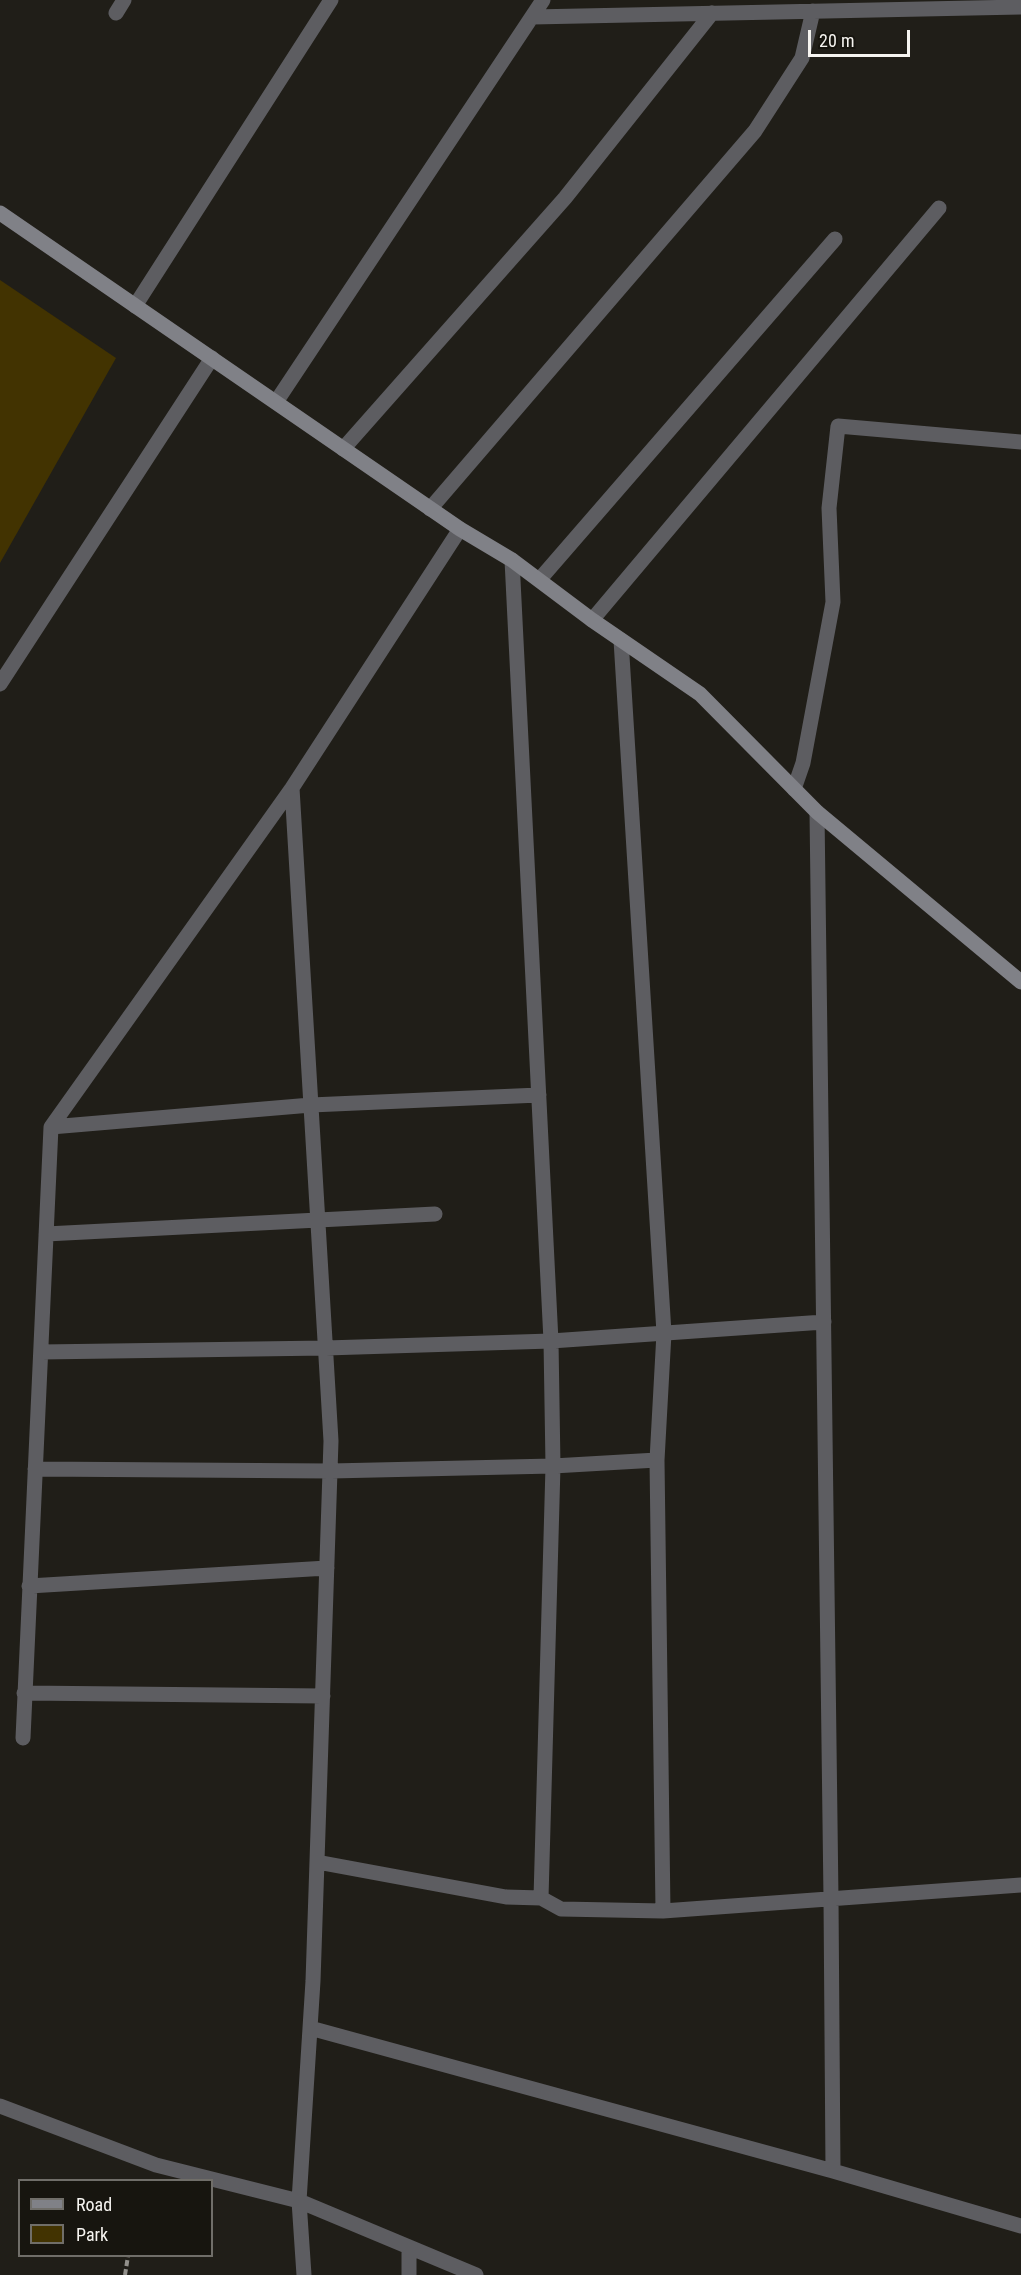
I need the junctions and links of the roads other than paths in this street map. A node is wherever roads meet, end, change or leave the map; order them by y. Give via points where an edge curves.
1 (331, 0) edge
2 (543, 0) edge
3 (1021, 8) edge
4 (813, 11) junction
5 (712, 14) junction
6 (532, 16) junction
7 (939, 208) dead end
8 (0, 213) edge
9 (835, 238) dead end
10 (135, 306) junction
11 (212, 358) junction
12 (276, 402) junction
13 (1021, 442) edge
14 (344, 449) junction
15 (430, 509) junction
16 (460, 529) junction
17 (512, 560) junction
18 (540, 579) junction
19 (592, 620) junction
20 (621, 640) junction
21 (0, 684) edge
22 (292, 788) junction
23 (794, 789) junction
24 (817, 812) junction
25 (1021, 982) edge
26 (539, 1095) junction
27 (311, 1105) junction
28 (51, 1127) junction
29 (435, 1214) dead end
30 (318, 1221) junction
31 (46, 1234) junction
32 (824, 1322) junction
33 (664, 1334) junction
34 (551, 1341) junction
35 (326, 1348) junction
36 (41, 1352) junction
37 (657, 1460) junction
38 (553, 1466) junction
39 (35, 1469) junction
40 (331, 1471) junction
41 (327, 1568) junction
42 (29, 1586) junction
43 (24, 1693) junction
44 (323, 1696) junction
45 (22, 1738) dead end
46 (317, 1862) junction
47 (1021, 1885) edge
48 (542, 1898) junction
49 (831, 1898) junction
50 (663, 1911) junction
51 (310, 2028) junction
52 (0, 2106) edge
53 (833, 2171) junction
54 (212, 2179) edge
55 (213, 2179) edge
56 (299, 2201) junction
57 (1021, 2226) edge
58 (409, 2248) junction
59 (304, 2275) edge
60 (409, 2275) edge
61 (476, 2275) edge

1 - 10 street
2 - 6 street
3 - 4 street
4 - 5 street
4 - 15 street via 802,57 755,131
5 - 6 street
5 - 14 street via 565,198
6 - 12 street
7 - 19 street
8 - 10 street
9 - 18 street
10 - 11 street
11 - 12 street
11 - 21 street
12 - 14 street
13 - 23 street via 838,426 829,508 833,602 803,763
14 - 15 street
15 - 16 street
16 - 17 street
16 - 22 street
17 - 18 street
17 - 26 street
18 - 19 street
19 - 20 street
20 - 23 street via 700,694
20 - 33 street
22 - 27 street
22 - 28 street
23 - 24 street
24 - 25 street
24 - 32 street
26 - 27 street
26 - 34 street
27 - 28 street
27 - 30 street
28 - 31 street
29 - 30 street
30 - 31 street
30 - 35 street
31 - 36 street
32 - 33 street
32 - 49 street
33 - 34 street
33 - 37 street
34 - 35 street
34 - 38 street
35 - 36 street
35 - 40 street
36 - 39 street
37 - 38 street
37 - 50 street
38 - 40 street
38 - 48 street
39 - 40 street
39 - 42 street
40 - 41 street
41 - 42 street
41 - 44 street
42 - 43 street
43 - 44 street
43 - 45 street
44 - 46 street
46 - 48 street via 506,1897
46 - 51 street
47 - 49 street
48 - 50 street via 561,1909
49 - 50 street
49 - 53 street
51 - 53 street
51 - 56 street
52 - 54 street via 156,2165
53 - 57 street
55 - 56 street
56 - 58 street
56 - 59 street
58 - 60 street
58 - 61 street

